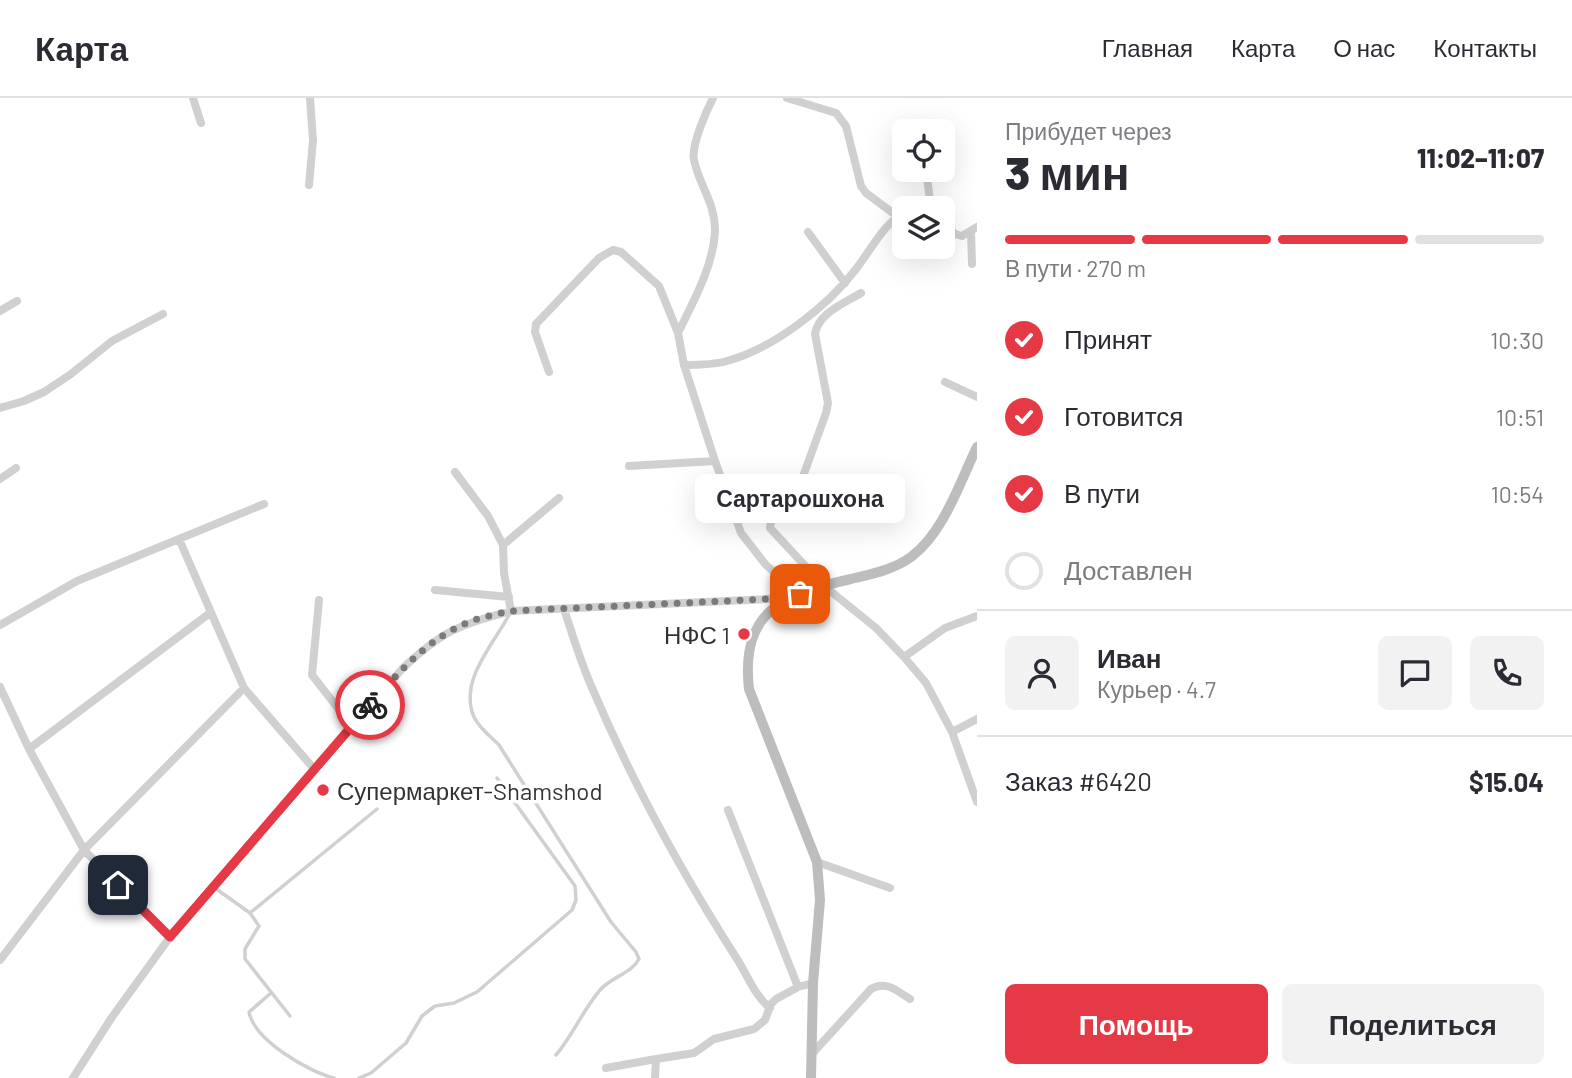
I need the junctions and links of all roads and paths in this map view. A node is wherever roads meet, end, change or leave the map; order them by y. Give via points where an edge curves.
1 (193, 98) edge
2 (310, 98) edge
3 (713, 98) edge
4 (787, 98) edge
5 (201, 123) dead end
6 (309, 185) dead end
7 (892, 209) edge
8 (892, 222) edge
9 (974, 229) edge
10 (808, 232) dead end
11 (955, 233) edge
12 (972, 264) dead end
13 (845, 283) junction
14 (861, 293) dead end
15 (17, 301) dead end
16 (0, 311) edge
17 (163, 314) dead end
18 (678, 333) junction
19 (684, 365) junction
20 (549, 372) dead end
21 (945, 382) dead end
22 (977, 397) edge
23 (0, 408) edge
24 (977, 447) edge
25 (715, 461) junction
26 (629, 466) dead end
27 (16, 468) dead end
28 (455, 472) dead end
29 (0, 479) edge
30 (559, 498) dead end
31 (264, 504) dead end
32 (179, 539) junction
33 (503, 545) junction
34 (823, 585) junction
35 (435, 590) dead end
36 (800, 594) junction
37 (509, 597) junction
38 (789, 598) junction
39 (319, 600) dead end
40 (564, 609) junction
41 (511, 611) junction
42 (210, 613) junction
43 (977, 616) edge
44 (0, 625) edge
45 (904, 657) junction
46 (0, 687) edge
47 (244, 688) junction
48 (977, 719) edge
49 (352, 726) junction
50 (952, 732) junction
51 (29, 749) junction
52 (315, 770) junction
53 (496, 778) dead end
54 (977, 802) edge
55 (377, 808) dead end
56 (728, 810) dead end
57 (84, 850) junction
58 (817, 862) junction
59 (213, 887) junction
60 (891, 888) dead end
61 (250, 913) junction
62 (170, 937) junction
63 (0, 960) edge
64 (813, 983) junction
65 (798, 987) junction
66 (271, 993) junction
67 (910, 999) dead end
68 (770, 1007) junction
69 (290, 1016) dead end
70 (556, 1055) dead end
71 (811, 1055) junction
72 (656, 1059) junction
73 (606, 1068) dead end
74 (73, 1078) edge
75 (334, 1078) edge
76 (359, 1078) edge
77 (655, 1078) edge
78 (811, 1078) edge

1 - 5 street
2 - 6 street
3 - 18 street via 693,155 713,208 713,246
4 - 7 street via 841,118 860,186
8 - 13 street
9 - 11 street via 965,235
9 - 12 street
10 - 13 street
13 - 19 street via 775,340 724,362
14 - 34 street via 827,314 816,327 826,413 801,482 770,524
15 - 16 street
17 - 23 street via 112,341 44,392
18 - 19 street
18 - 20 street via 652,277 612,250 537,324 535,332
19 - 25 street
21 - 22 street
24 - 34 street via 944,515 910,557 877,573
25 - 26 street
25 - 36 street via 747,544
27 - 29 street
28 - 33 street
30 - 33 street
31 - 32 street
32 - 42 street
32 - 44 street via 77,582
33 - 37 street
34 - 36 street
34 - 45 street
35 - 37 street
36 - 38 street
37 - 41 street
38 - 40 street
38 - 58 street via 761,619 754,631 749,689
39 - 49 street via 312,675
40 - 41 street
40 - 68 street via 592,688 647,806 714,925 759,998
41 - 49 street via 472,621 427,646
41 - 70 lane via 473,678 472,714 499,745 639,959 600,990
42 - 47 street
42 - 51 street
43 - 45 street via 945,628
45 - 50 street via 926,684
46 - 51 street
47 - 52 street
47 - 57 street
48 - 50 street
49 - 52 street
50 - 54 street
51 - 57 street
52 - 59 street
53 - 76 lane via 575,886 572,910 477,992 454,1003 439,1004 422,1016 406,1043
55 - 61 lane
56 - 65 street
57 - 62 street
57 - 63 street
58 - 60 street
58 - 64 street via 820,900
59 - 61 lane
59 - 62 street
61 - 66 lane via 259,926 244,956
62 - 74 street
64 - 65 street
64 - 71 street
65 - 68 street
66 - 69 lane
66 - 75 lane via 249,1012 257,1027 300,1065
67 - 71 street via 890,986 877,985
68 - 72 street via 765,1020 754,1029 713,1039 694,1053
71 - 78 street
72 - 73 street
72 - 77 street

